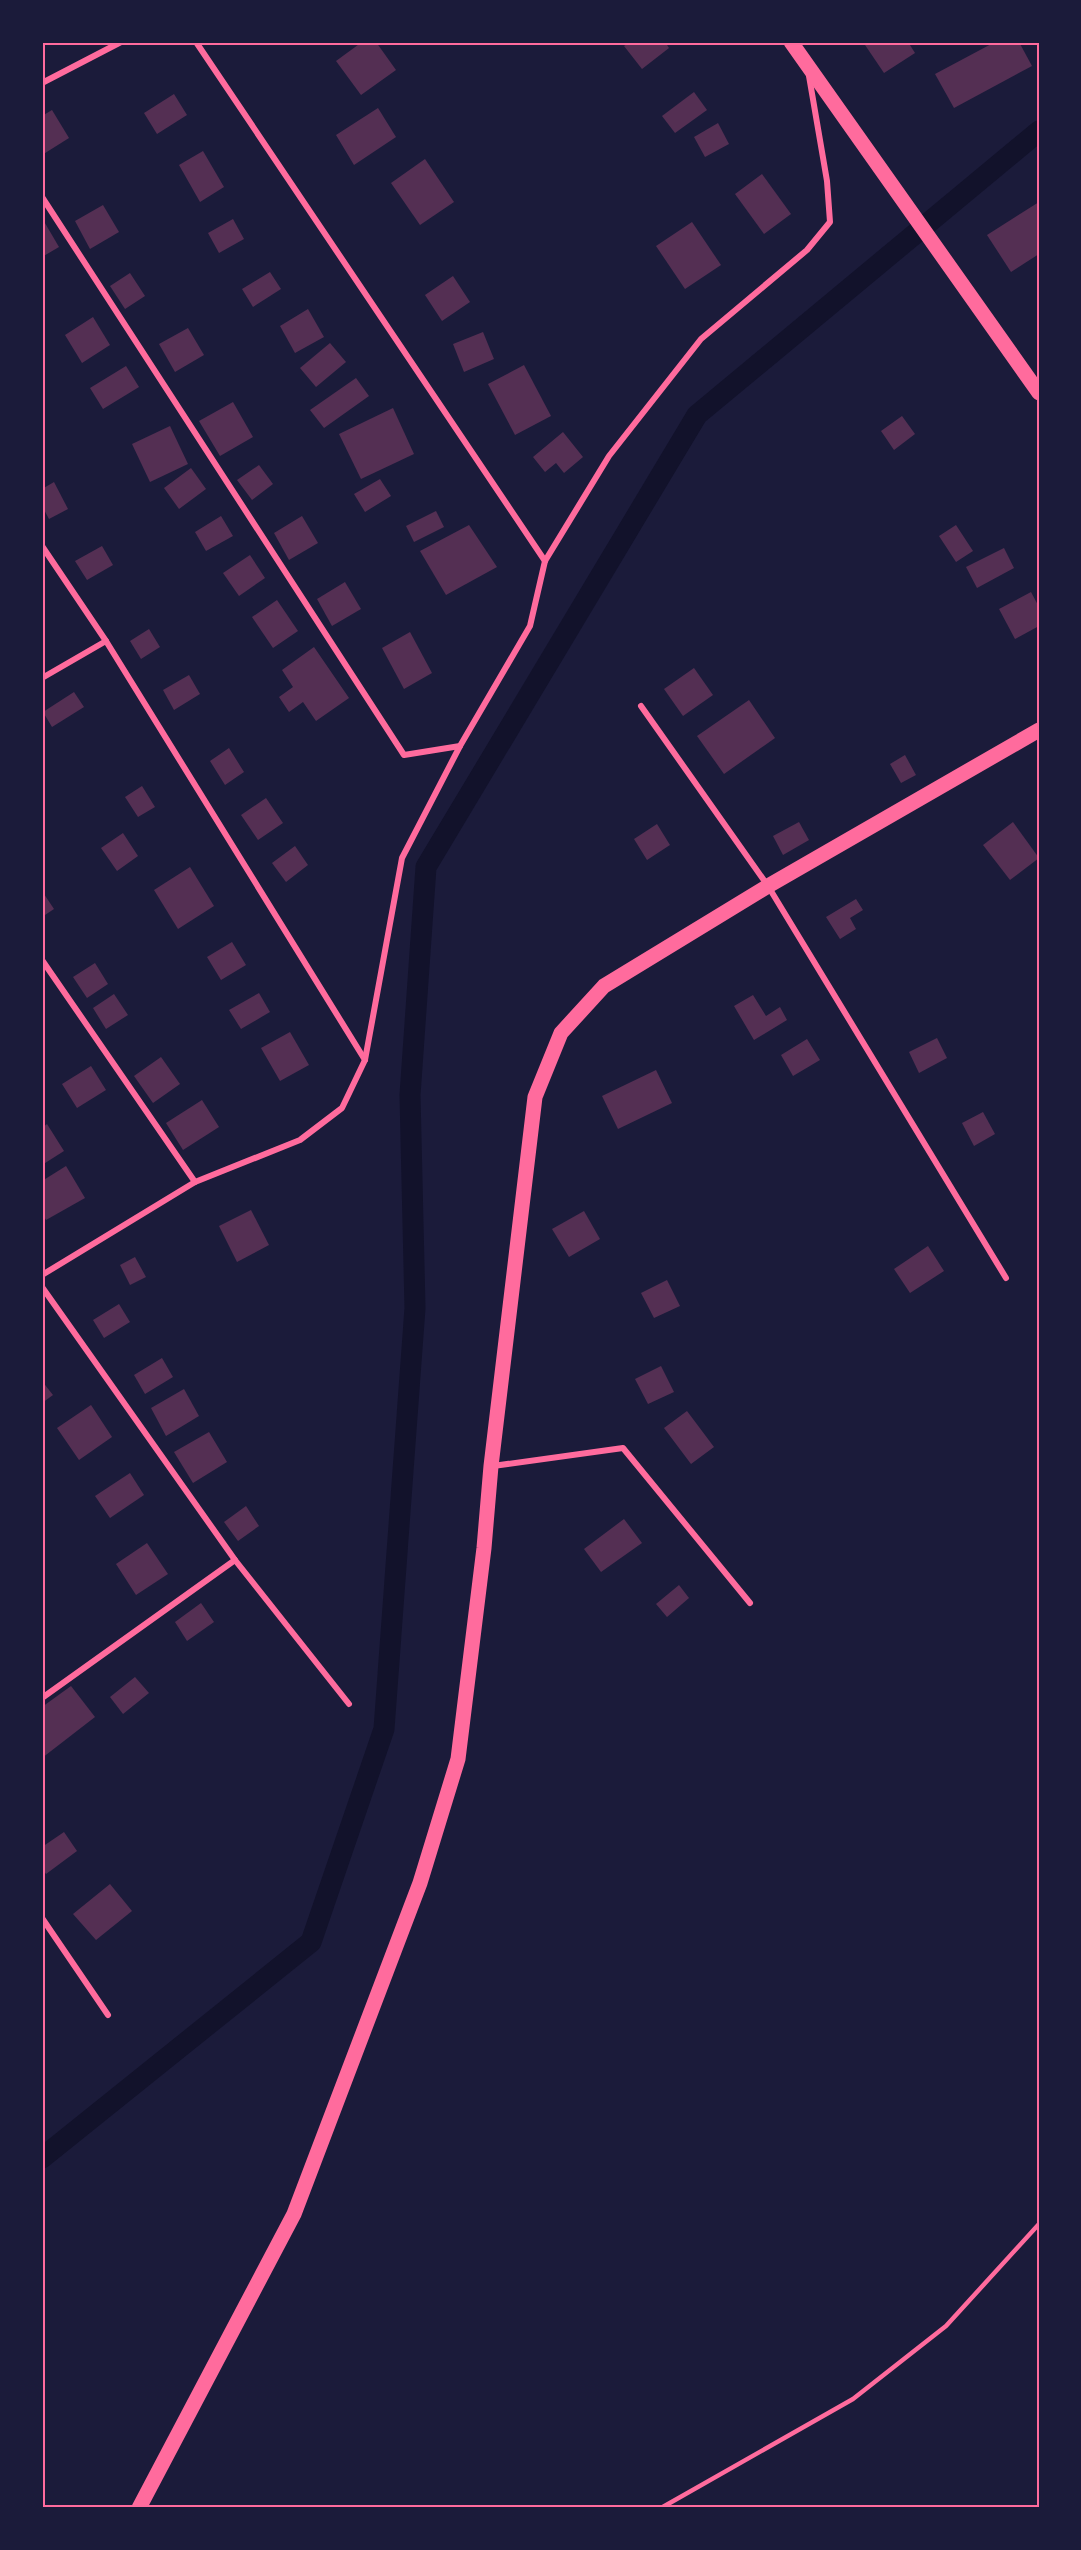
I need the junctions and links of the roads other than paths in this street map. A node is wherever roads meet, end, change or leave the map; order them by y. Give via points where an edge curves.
1 (121, 42) edge
2 (196, 42) edge
3 (791, 42) edge
4 (807, 65) junction
5 (42, 83) edge
6 (42, 197) edge
7 (1039, 393) edge
8 (42, 546) edge
9 (545, 561) junction
10 (106, 641) junction
11 (42, 678) edge
12 (641, 706) dead end
13 (1039, 730) edge
14 (460, 746) junction
15 (768, 886) junction
16 (42, 960) edge
17 (365, 1060) junction
18 (195, 1182) junction
19 (42, 1275) edge
20 (1006, 1278) dead end
21 (42, 1287) edge
22 (491, 1466) junction
23 (235, 1560) junction
24 (750, 1603) dead end
25 (42, 1698) edge
26 (349, 1704) dead end
27 (42, 1918) edge
28 (108, 2014) dead end
29 (1039, 2224) edge
30 (139, 2508) edge
31 (661, 2508) edge

1 - 5 street
2 - 9 street
3 - 4 main road
4 - 7 main road
4 - 9 street via 830,222 807,250 701,339 609,456
6 - 14 street via 404,755
8 - 10 street
9 - 14 street via 530,626
10 - 11 street
10 - 17 street
12 - 15 street
13 - 15 main road
14 - 17 street via 402,858
15 - 20 street
15 - 22 main road via 604,986 561,1033 535,1097
16 - 18 street
17 - 18 street via 342,1108 300,1140
18 - 19 street
21 - 23 street
22 - 24 street via 623,1448
22 - 30 main road via 458,1759 420,1883 294,2214
23 - 25 street
23 - 26 street
27 - 28 street
29 - 31 lane via 946,2326 853,2398

